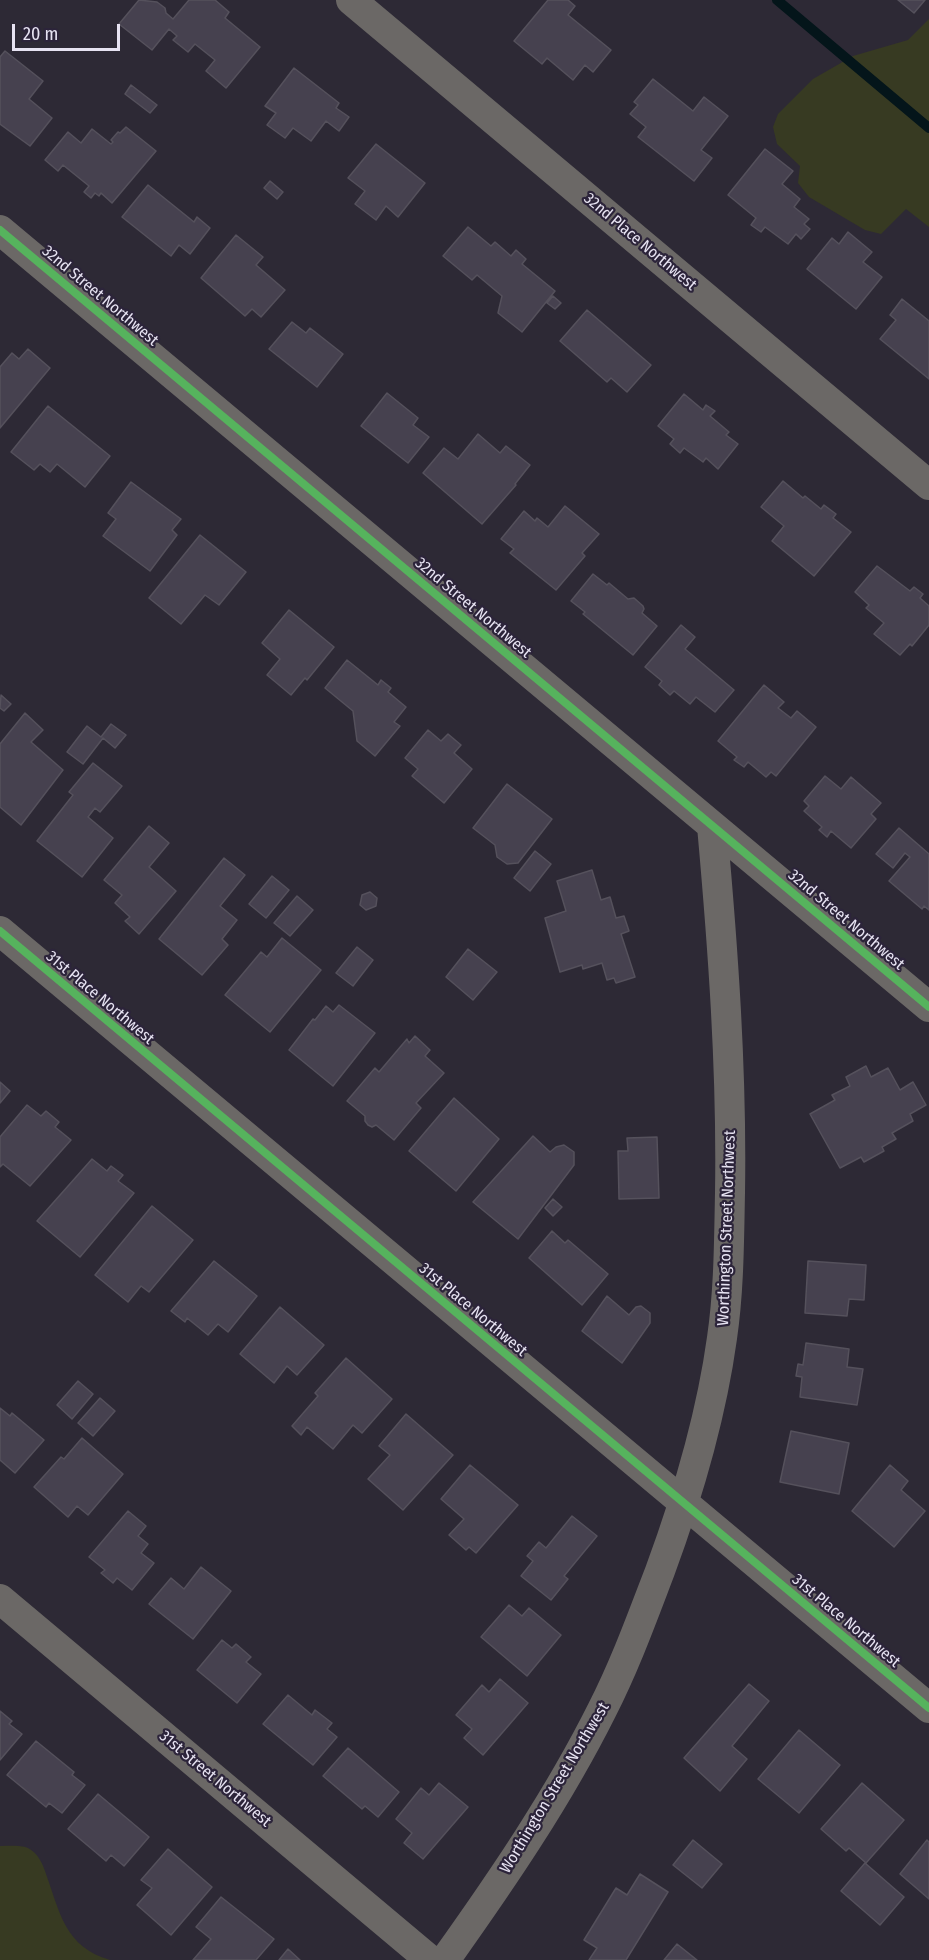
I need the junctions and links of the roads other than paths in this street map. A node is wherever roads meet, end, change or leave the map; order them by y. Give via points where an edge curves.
1 (351, 0) edge
2 (0, 230) edge
3 (929, 484) edge
4 (712, 826) junction
5 (0, 931) edge
6 (929, 1007) edge
7 (684, 1505) junction
8 (0, 1599) edge
9 (929, 1708) edge
10 (430, 1960) edge
11 (445, 1960) edge

1 - 3 street, 32nd Place Northwest
2 - 4 street, 32nd Street Northwest
4 - 6 street, 32nd Street Northwest
4 - 7 street, Worthington Street Northwest via 727,1018 731,1137 727,1292 715,1386
5 - 7 street, 31st Place Northwest
7 - 9 street, 31st Place Northwest
7 - 11 street, Worthington Street Northwest via 604,1708 549,1805
8 - 10 street, 31st Street Northwest

